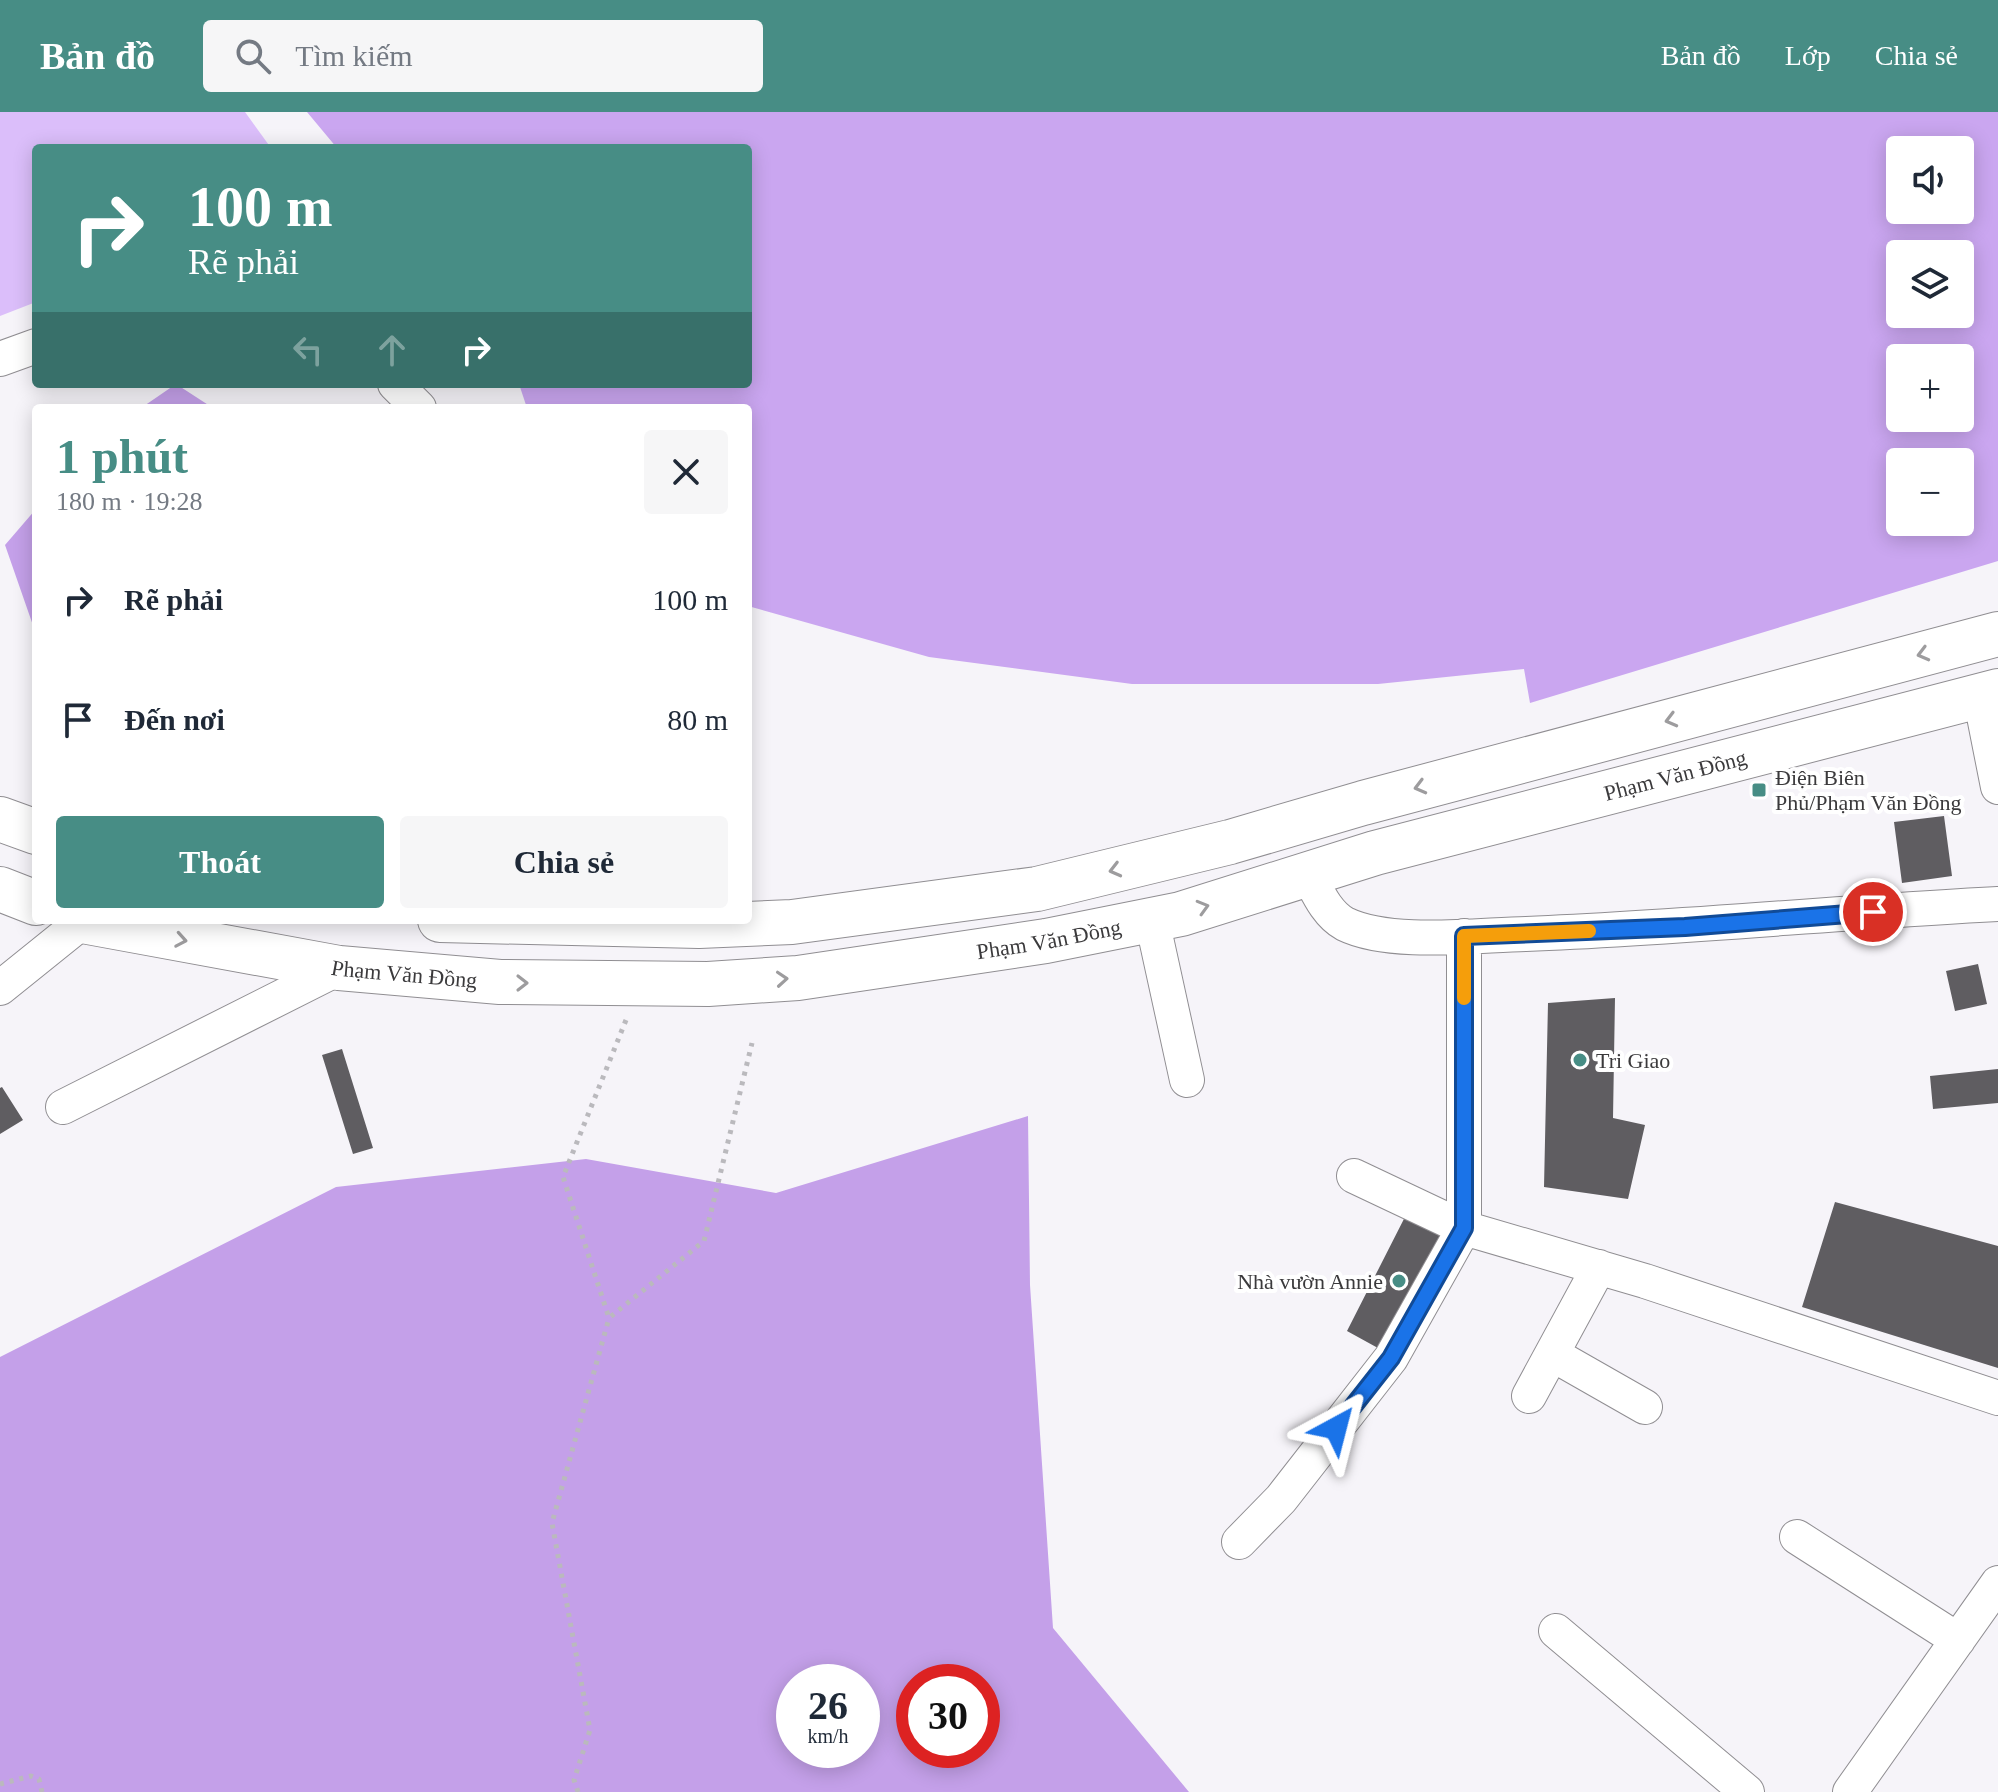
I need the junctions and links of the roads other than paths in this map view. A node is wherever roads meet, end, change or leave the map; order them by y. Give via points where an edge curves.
1 (32, 347) edge
2 (0, 359) edge
3 (399, 388) edge
4 (415, 404) edge
5 (1983, 638) edge
6 (1989, 693) edge
7 (1998, 787) edge
8 (0, 819) edge
9 (32, 831) edge
10 (1309, 876) junction
11 (0, 889) edge
12 (32, 901) edge
13 (1998, 904) edge
14 (1152, 920) junction
15 (752, 922) edge
16 (76, 924) edge
17 (97, 924) edge
18 (697, 924) edge
19 (1464, 936) junction
20 (339, 968) junction
21 (708, 984) junction
22 (0, 988) edge
23 (1187, 1080) dead end
24 (63, 1107) dead end
25 (1354, 1176) dead end
26 (1464, 1228) junction
27 (1599, 1267) junction
28 (1552, 1354) junction
29 (1529, 1396) dead end
30 (1998, 1398) edge
31 (1645, 1407) dead end
32 (1797, 1537) dead end
33 (1239, 1542) dead end
34 (1998, 1583) edge
35 (1556, 1631) dead end
36 (1958, 1640) junction
37 (1747, 1792) edge
38 (1850, 1792) edge

1 - 2 street
3 - 4 street
5 - 6 main road
5 -> 15 main road via 1230,842 1037,889 792,922
6 - 7 street
6 - 10 main road, Phạm Văn Đồng via 1560,803
8 - 9 main road
14 -> 10 main road, Phạm Văn Đồng
10 - 19 street via 1323,902 1345,924 1384,934
11 - 12 main road
13 - 19 street via 1685,927
21 -> 14 main road, Phạm Văn Đồng via 798,978 958,956
14 - 23 street
16 - 22 street
17 -> 20 main road, Phạm Văn Đồng
18 - 21 main road
19 - 26 street
20 -> 21 main road, Phạm Văn Đồng via 500,982
20 - 24 street
25 - 26 street
26 - 27 street
26 - 33 street via 1391,1358 1281,1499
27 - 28 street
27 - 30 street
28 - 29 street
28 - 31 street
32 - 36 street
34 - 36 street
35 - 37 street
36 - 38 street

